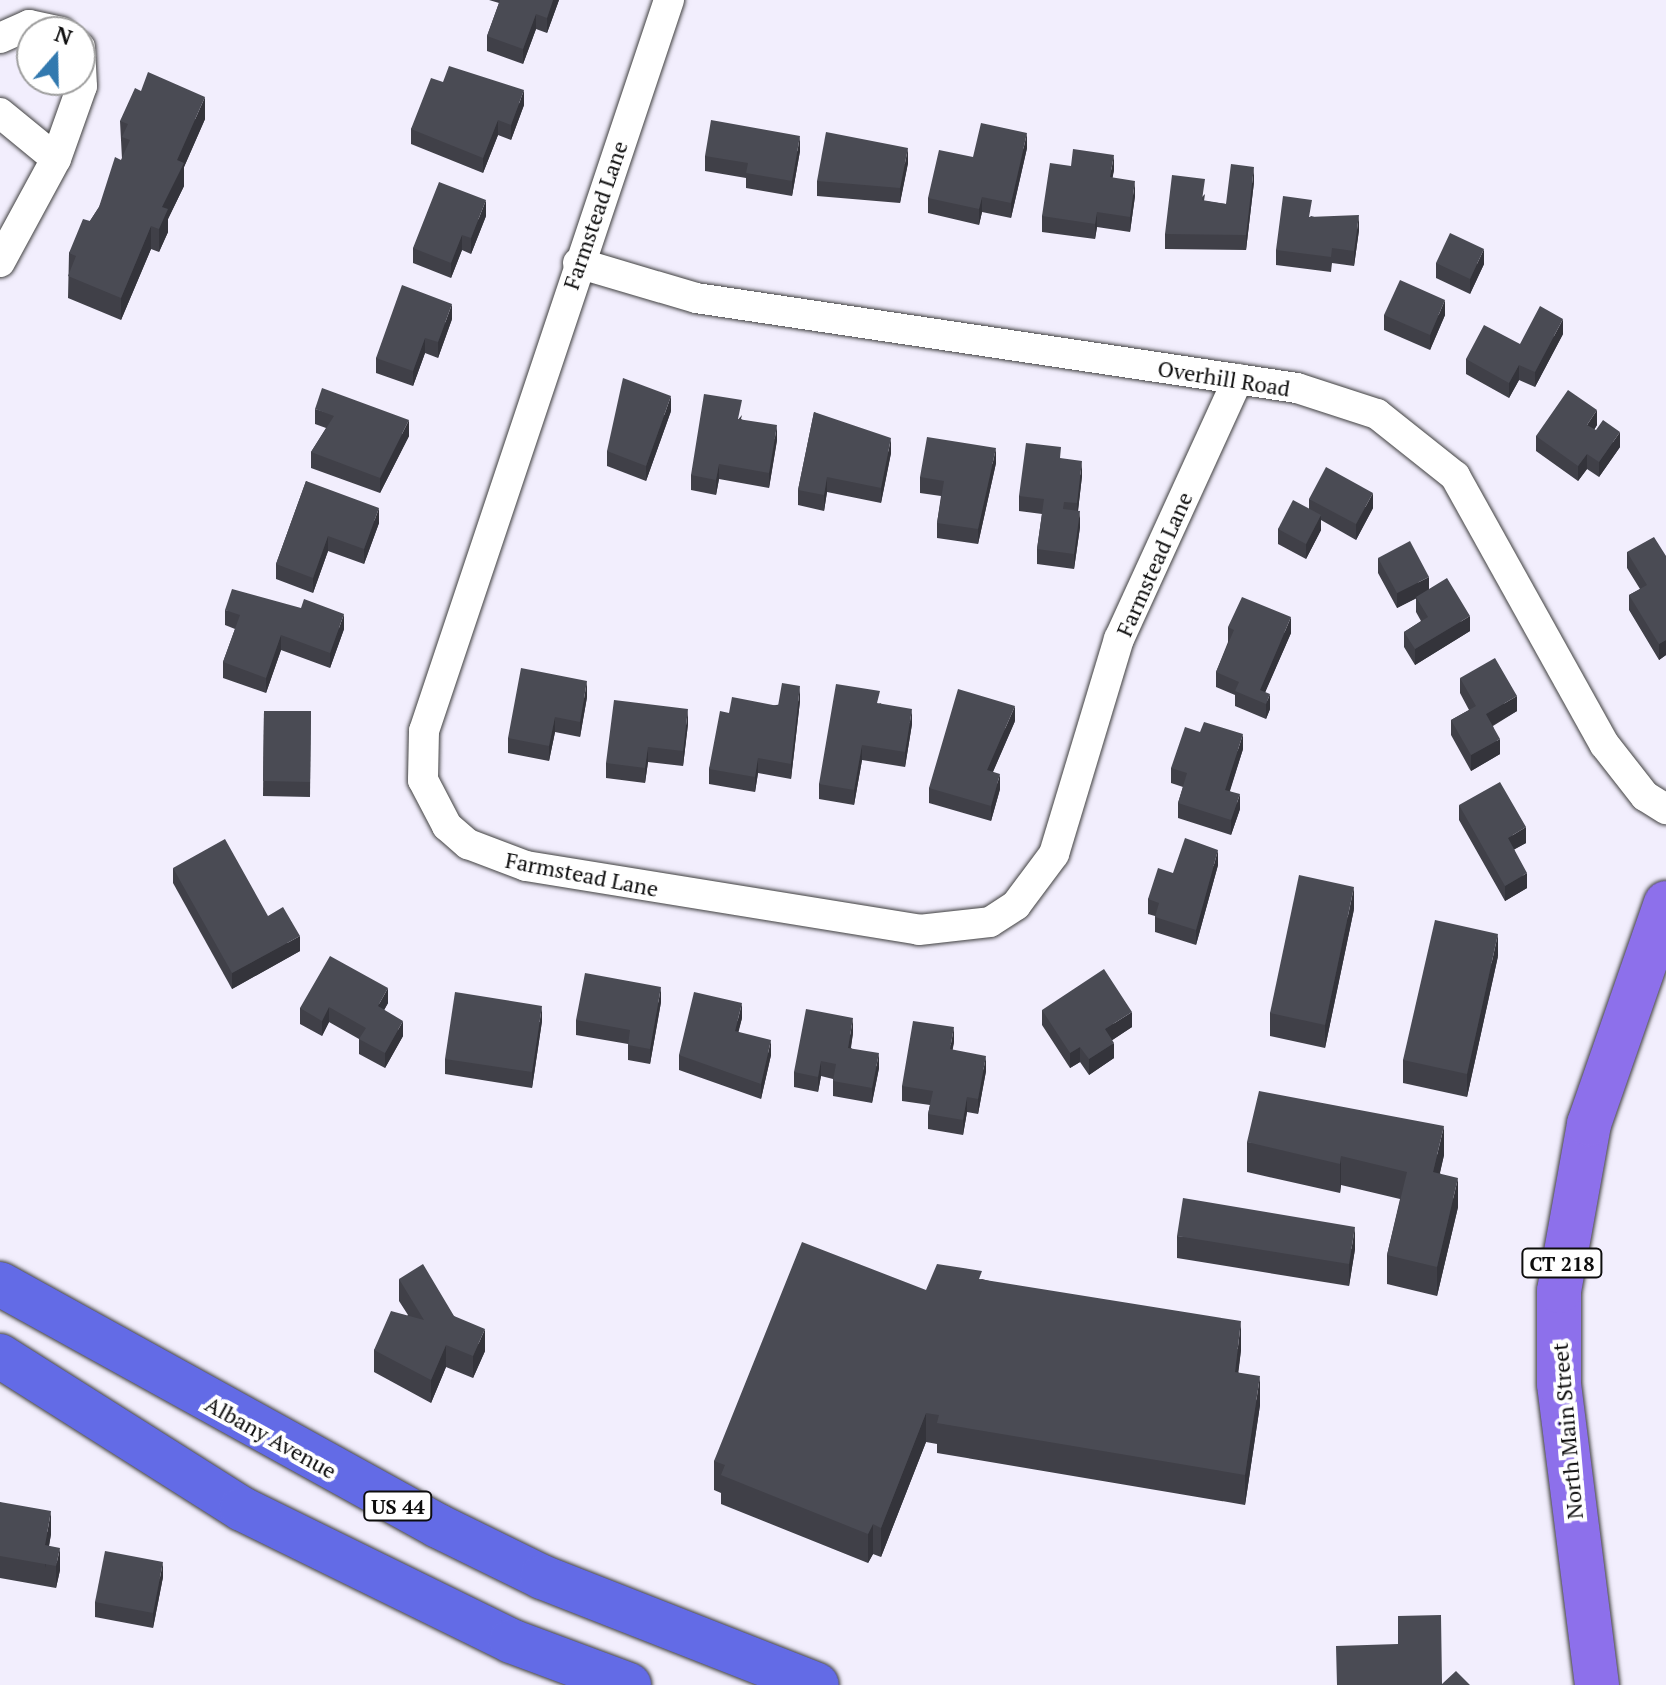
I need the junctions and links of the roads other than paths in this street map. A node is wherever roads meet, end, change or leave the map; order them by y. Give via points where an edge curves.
1 (669, 0) edge
2 (78, 96) edge
3 (0, 113) edge
4 (56, 159) junction
5 (0, 262) edge
6 (578, 263) junction
7 (1238, 379) junction
8 (1666, 809) edge
9 (1666, 903) edge
10 (0, 1284) edge
11 (0, 1356) edge
12 (629, 1685) edge
13 (817, 1685) edge
14 (1597, 1685) edge

1 - 6 street, Farmstead Lane
2 - 4 street
3 - 4 street
4 - 5 street
6 - 7 street, Overhill Road via 696,298
6 - 7 street, Farmstead Lane via 421,754 423,780 447,826 468,844 526,866 919,930 990,922 1016,905 1054,854 1119,639
7 - 8 street, Overhill Road via 1339,399 1434,453 1474,503 1605,745 1645,796
9 - 14 main road, North Main Street / CT 218 via 1589,1124 1559,1291 1559,1384
10 - 13 highway, Albany Avenue / US 44 via 438,1526 542,1577
11 - 12 highway via 242,1509 511,1641

